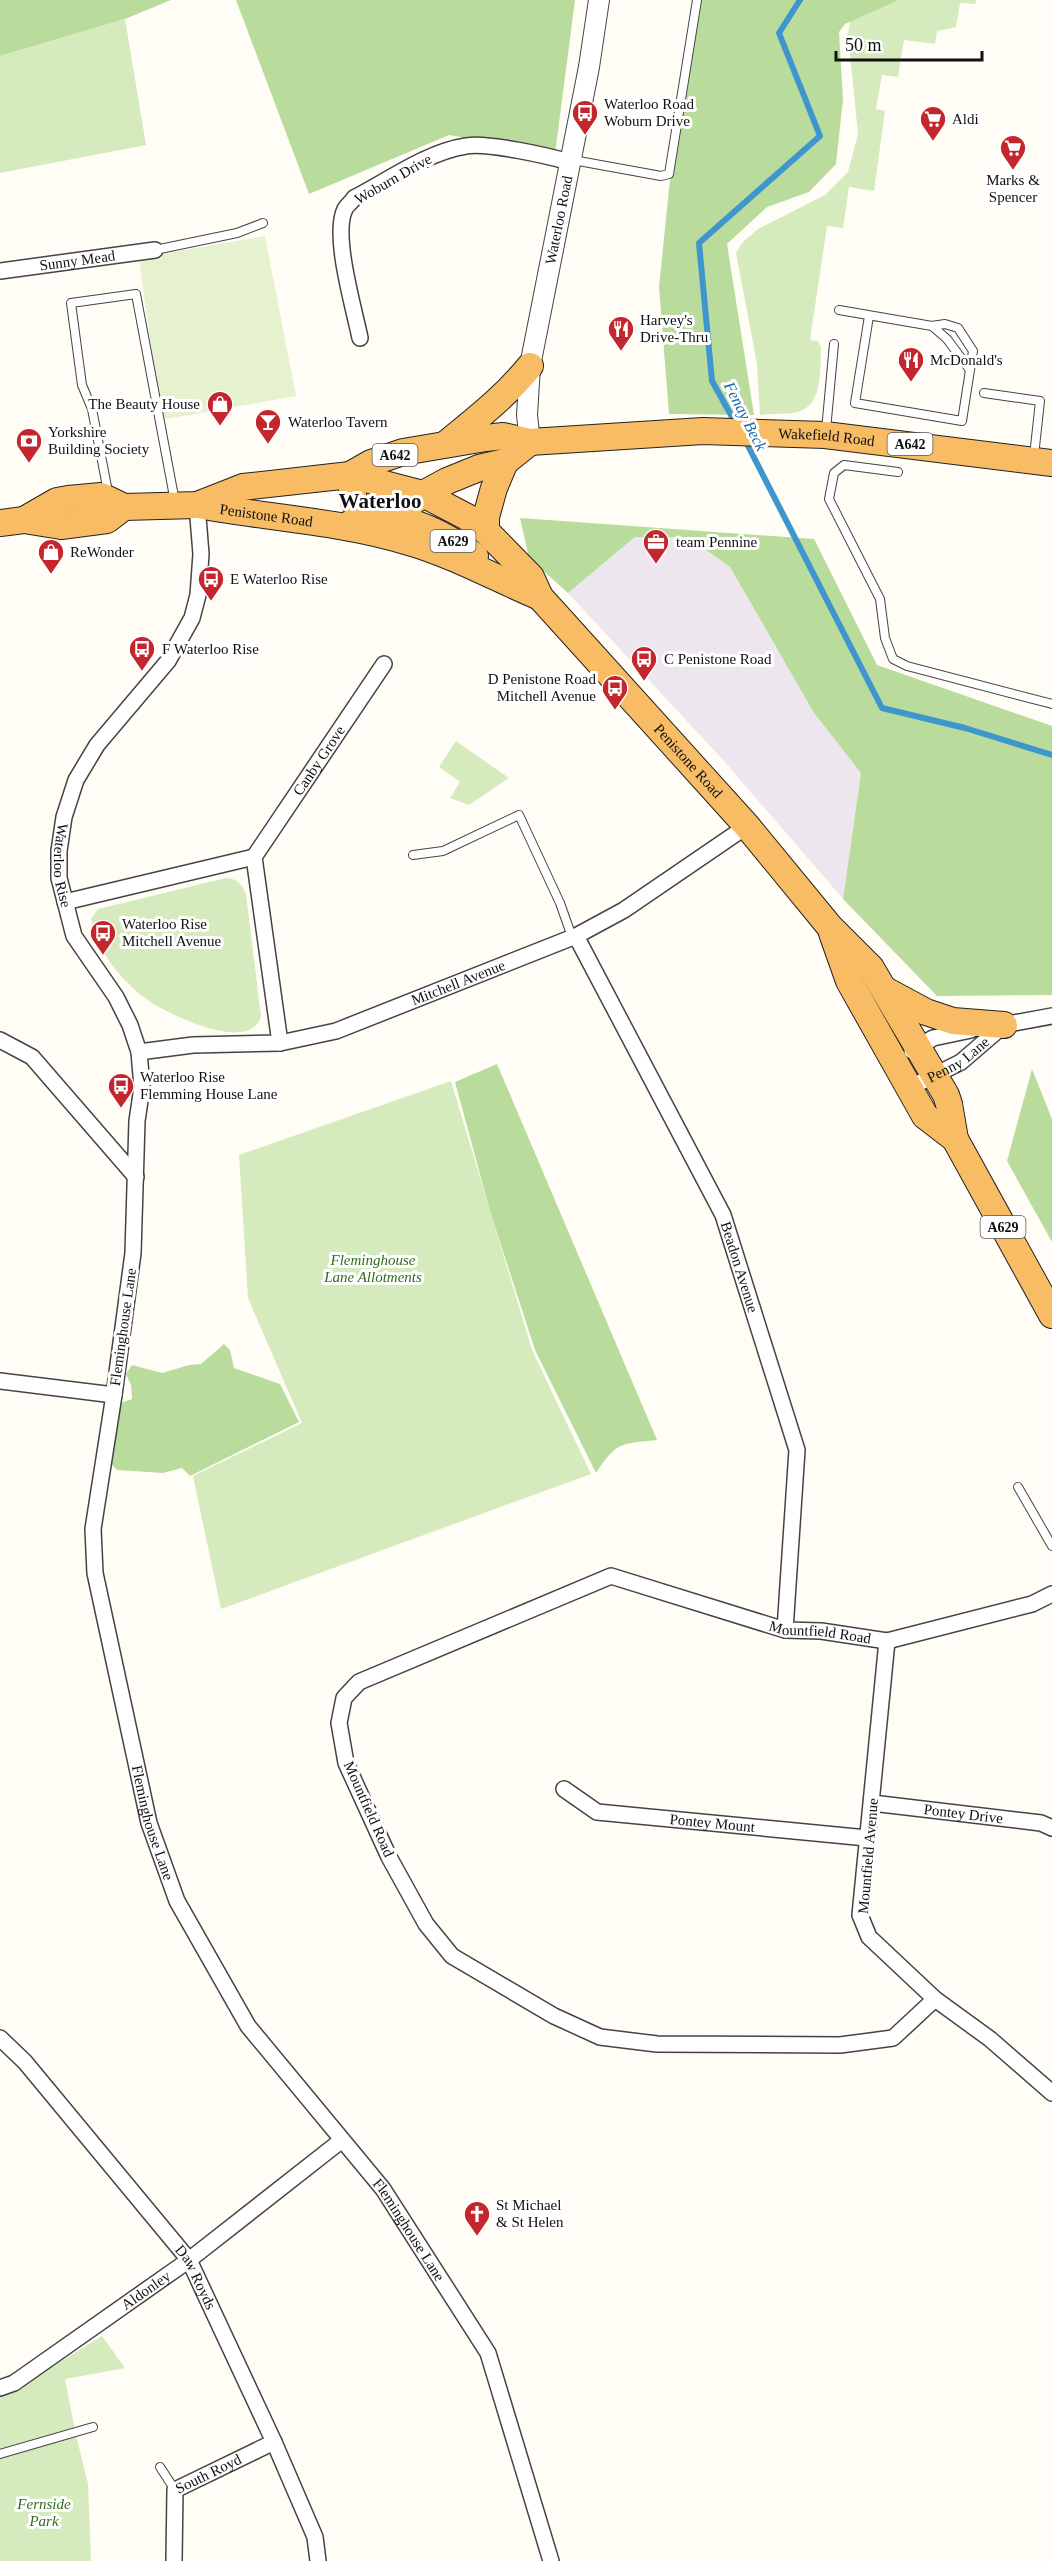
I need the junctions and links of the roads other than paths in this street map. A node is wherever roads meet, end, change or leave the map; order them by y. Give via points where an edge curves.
1 (599, 0) edge
2 (697, 0) edge
3 (571, 161) junction
4 (263, 223) dead end
5 (155, 250) joint
6 (0, 271) edge
7 (839, 310) dead end
8 (869, 316) junction
9 (932, 326) junction
10 (360, 338) dead end
11 (834, 344) dead end
12 (530, 366) junction
13 (970, 370) junction
14 (984, 393) dead end
15 (825, 435) junction
16 (530, 442) junction
17 (444, 445) junction
18 (505, 462) junction
19 (1043, 462) edge
20 (898, 472) dead end
21 (350, 475) junction
22 (423, 494) junction
23 (186, 505) junction
24 (116, 507) junction
25 (386, 517) junction
26 (12, 521) edge
27 (332, 523) junction
28 (486, 531) junction
29 (510, 585) junction
30 (540, 597) junction
31 (384, 664) dead end
32 (1052, 704) edge
33 (747, 826) junction
34 (413, 855) dead end
35 (254, 856) junction
36 (65, 902) junction
37 (830, 927) junction
38 (574, 936) junction
39 (884, 989) junction
40 (1052, 1016) edge
41 (1004, 1025) junction
42 (0, 1040) edge
43 (280, 1043) junction
44 (919, 1047) junction
45 (139, 1052) junction
46 (894, 1061) junction
47 (934, 1076) junction
48 (909, 1088) junction
49 (955, 1139) junction
50 (136, 1177) junction
51 (1052, 1315) edge
52 (0, 1381) edge
53 (114, 1395) junction
54 (1018, 1487) dead end
55 (1052, 1546) edge
56 (1052, 1594) edge
57 (785, 1630) junction
58 (887, 1641) junction
59 (564, 1789) dead end
60 (872, 1803) junction
61 (1052, 1828) edge
62 (867, 1838) junction
63 (935, 1999) junction
64 (0, 2037) edge
65 (1052, 2093) edge
66 (342, 2140) junction
67 (189, 2260) junction
68 (0, 2388) edge
69 (93, 2427) dead end
70 (274, 2442) junction
71 (0, 2454) edge
72 (160, 2467) dead end
73 (175, 2490) junction
74 (174, 2561) edge
75 (318, 2561) edge
76 (551, 2561) edge

1 - 3 street, Waterloo Road
2 - 3 lane via 669,174 661,176
3 - 10 street, Woburn Drive via 467,145 434,155 354,198 341,224
3 - 12 street, Waterloo Road
4 - 5 lane via 237,233
5 - 6 street, Sunny Mead
7 - 8 lane
8 - 9 lane
8 - 13 lane via 855,403 962,421
9 - 13 lane
9 - 13 lane via 958,328 973,351
11 - 15 lane
12 - 16 street, Waterloo Road
12 - 17 highway via 493,405
14 - 19 lane via 1040,401
15 - 16 highway, Wakefield Road / A642 via 703,431
15 - 19 highway, Wakefield Road / A642
16 - 17 highway, Wakefield Road / A642 via 503,436
16 - 18 highway
17 - 21 highway, Wakefield Road / A642 via 404,452
18 - 22 highway via 478,468
18 - 28 highway via 486,517
20 - 32 lane via 844,465 834,473 830,499 880,599 885,638 893,659
21 - 22 highway, Penistone Road / A629
21 - 23 highway, Penistone Road / A629 via 243,487
21 - 25 highway, A629 via 357,506 366,513
22 - 25 highway via 397,514
22 - 28 highway, Penistone Road / A629
23 - 24 highway, A629
23 - 24 lane via 136,294 71,303 82,385 92,409
23 - 27 highway, Penistone Road / A629
23 - 36 street, Waterloo Rise via 201,554 192,618 168,661 97,745 76,780 64,817 59,851 59,878
24 - 26 highway, A629 via 101,496 57,501
25 - 27 highway
25 - 29 highway, A629 via 417,524 458,544
27 - 29 highway, Penistone Road / A629 via 410,542
28 - 30 highway, Penistone Road / A629 via 531,577
29 - 30 highway, Penistone Road / A629
30 - 33 highway, Penistone Road / A629
31 - 35 street, Canby Grove
33 - 37 highway, Penistone Road / A629
33 - 38 street, Mitchell Avenue via 624,910
34 - 38 lane via 443,851 519,815
35 - 36 street
35 - 43 street
36 - 45 street, Waterloo Rise via 74,936 116,997
37 - 39 highway, Penistone Road / A629 via 871,968
37 - 46 highway, Penistone Road / A629 via 849,981
38 - 43 street, Mitchell Avenue via 336,1031
38 - 57 street, Beadon Avenue via 723,1215 797,1450
39 - 41 highway via 926,1012 953,1021
39 - 44 highway, Penistone Road / A629
40 - 41 street, Penny Lane
41 - 44 street, Penny Lane via 947,1034
41 - 47 street, Penny Lane via 971,1056
42 - 50 street via 32,1057
43 - 45 street, Mitchell Avenue via 193,1045
44 - 46 street, Penny Lane
44 - 47 highway, Penistone Road / A629
45 - 50 street, Waterloo Rise via 142,1087
46 - 48 highway, Penistone Road / A629
47 - 48 street, Penny Lane
47 - 49 highway, Penistone Road / A629 via 950,1104
48 - 49 highway, Penistone Road / A629 via 925,1116
49 - 51 highway, Penistone Road / A629
50 - 53 street, Fleminghouse Lane via 133,1253
52 - 53 street
53 - 66 street, Fleminghouse Lane via 93,1529 95,1573 149,1823 177,1901 248,2026
54 - 55 lane
56 - 58 street, Mountfield Road via 1032,1604
57 - 58 street, Mountfield Road
57 - 63 street, Mountfield Road via 611,1576 358,1682 344,1698 339,1723 346,1764 389,1857 426,1924 452,1956 554,2016 600,2037 657,2044 840,2045 893,2038
58 - 60 street, Mountfield Avenue
59 - 62 street, Pontey Mount via 597,1812
60 - 61 street, Pontey Drive via 1041,1823
60 - 62 street, Mountfield Avenue
62 - 63 street, Mountfield Avenue via 860,1915 869,1937
63 - 65 street, Mountfield Avenue via 990,2039
64 - 67 street, Daw Royds
66 - 67 street, Aldonley
66 - 76 street, Fleminghouse Lane via 384,2189 488,2353
67 - 68 street, Aldonley via 14,2383
67 - 70 street, Daw Royds
69 - 71 lane
70 - 73 street, South Royd
70 - 75 street, Daw Royds via 315,2537
72 - 73 lane
73 - 74 street, South Royd

